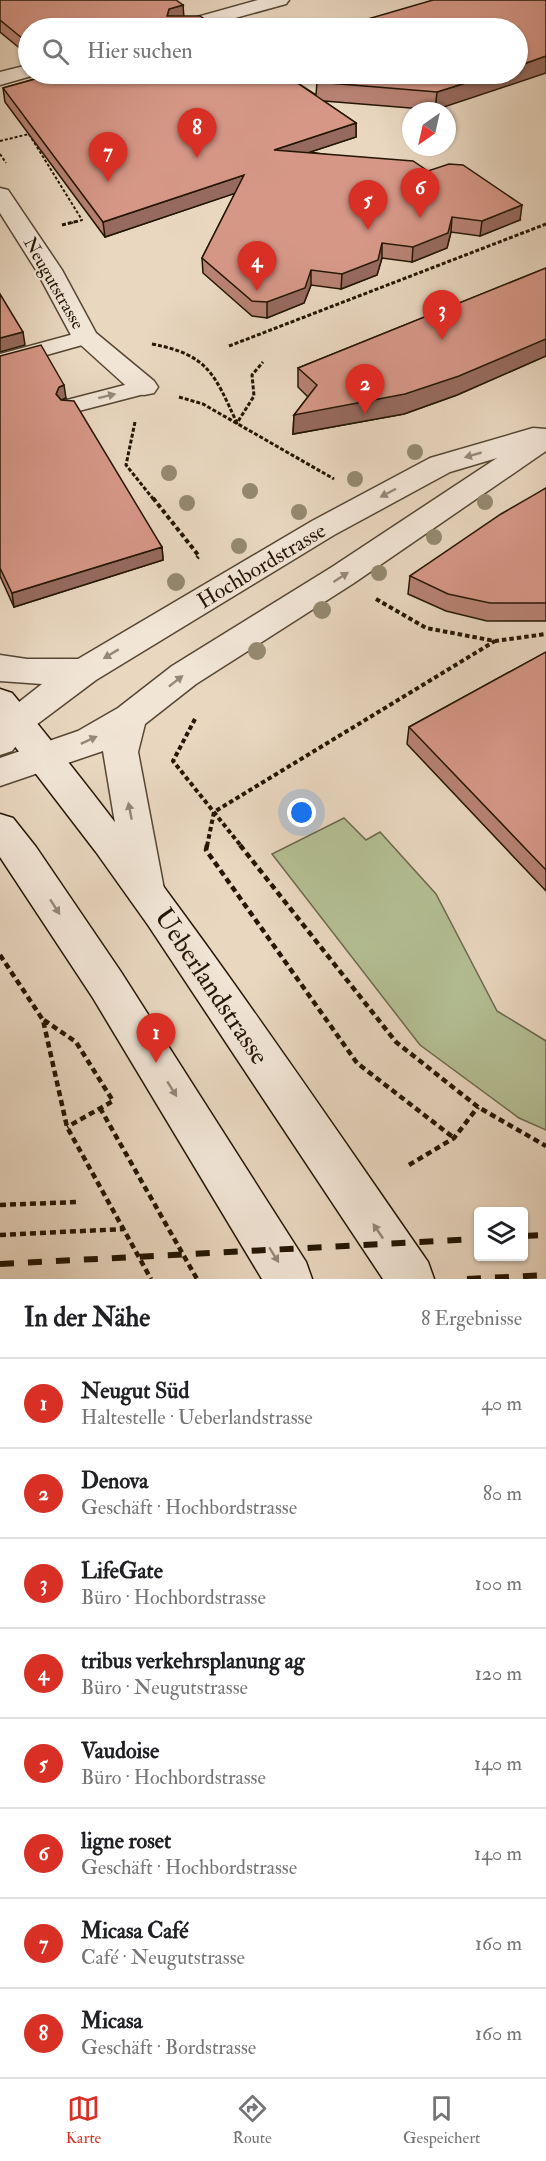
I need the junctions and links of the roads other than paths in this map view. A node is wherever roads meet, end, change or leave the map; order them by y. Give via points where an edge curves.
1 (279, 0) edge
2 (215, 18) edge
3 (18, 74) edge
4 (0, 79) edge
5 (0, 195) edge
6 (84, 337) junction
7 (0, 361) edge
8 (144, 387) joint
9 (71, 406) edge
10 (546, 436) edge
11 (0, 668) edge
12 (84, 671) junction
13 (130, 717) junction
14 (5, 722) edge
15 (45, 758) junction
16 (0, 772) edge
17 (0, 829) edge
18 (145, 889) junction
19 (289, 1279) edge
20 (411, 1279) edge

1 - 2 street
3 - 4 street
5 - 6 street, Neugutstrasse via 48,270
6 - 7 lane
6 - 8 street, Neugutstrasse
9 -> 8 lane
10 -> 12 street, Hochbordstrasse via 440,465 323,528
13 -> 10 street, Hochbordstrasse via 184,675 343,575
11 - 12 street via 27,672
12 - 14 street, Hochbordstrasse
15 -> 13 street, Hochbordstrasse via 90,741
18 -> 13 street via 120,752
14 - 15 street, Ueberlandstrasse
15 - 16 street, Hochbordstrasse
15 - 18 street, Ueberlandstrasse
17 -> 19 street via 107,986
20 -> 18 street, Ueberlandstrasse

